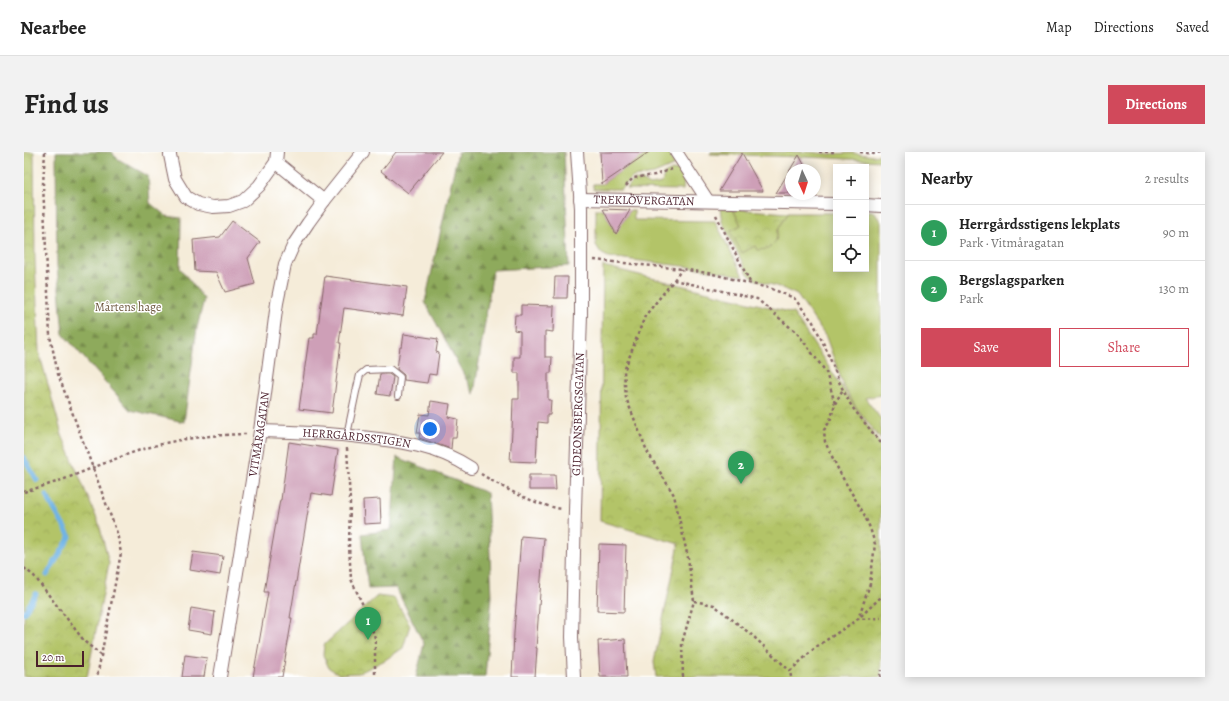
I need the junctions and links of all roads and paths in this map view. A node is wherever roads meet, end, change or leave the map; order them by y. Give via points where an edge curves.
1 (45, 152) edge
2 (170, 152) edge
3 (363, 152) edge
4 (577, 152) edge
5 (676, 152) edge
6 (819, 152) edge
7 (836, 152) edge
8 (860, 152) edge
9 (881, 152) edge
10 (276, 157) edge
11 (686, 167) junction
12 (580, 199) junction
13 (623, 200) junction
14 (324, 201) junction
15 (708, 201) junction
16 (833, 204) edge
17 (869, 205) edge
18 (881, 206) edge
19 (591, 260) dead end
20 (682, 270) junction
21 (674, 280) junction
22 (751, 284) junction
23 (843, 389) junction
24 (398, 396) dead end
25 (835, 404) junction
26 (260, 431) junction
27 (347, 435) junction
28 (881, 444) edge
29 (92, 468) junction
30 (471, 468) joint
31 (24, 492) edge
32 (575, 510) junction
33 (24, 568) edge
34 (881, 597) edge
35 (694, 602) junction
36 (881, 618) edge
37 (858, 619) junction
38 (101, 655) junction
39 (881, 670) edge
40 (790, 671) junction
41 (97, 677) edge
42 (220, 677) edge
43 (375, 677) edge
44 (574, 677) edge
45 (683, 677) edge
46 (791, 677) edge
47 (880, 677) edge

1 - 29 path via 43,184 50,336 58,374
2 - 10 street via 175,179 186,197 198,204 213,207 229,206 243,201 259,186
3 - 14 street, VITMÅRAGATAN
4 - 12 street, GIDEONSBERGSGATAN
5 - 11 street, TREKLÖVERGATAN
6 - 7 path
8 - 9 path
10 - 14 street
11 - 13 path via 674,168 655,176 633,178 624,188
11 - 15 street, TREKLÖVERGATAN
12 - 13 street, TREKLÖVERGATAN
12 - 32 street, GIDEONSBERGSGATAN via 581,314
13 - 15 street, TREKLÖVERGATAN
14 - 26 street, VITMÅRAGATAN via 294,244 285,264 276,303
15 - 16 street, TREKLÖVERGATAN
15 - 22 path
17 - 18 street
19 - 20 path
20 - 21 path
20 - 22 path via 713,274
21 - 25 path via 757,299 798,334 822,366
21 - 35 path via 645,316 624,371 626,398 647,451 674,496 688,558
22 - 23 path via 794,298 813,322
23 - 25 path
23 - 28 path via 852,407
24 - 27 lane via 400,377 390,369 366,370 360,375
25 - 37 path via 830,421 824,430 825,442 864,514 874,544 870,584
26 - 27 street, HERRGÅRDSSTIGEN
26 - 29 path via 255,434 183,439 149,447
26 - 42 street, VITMÅRAGATAN
27 - 30 street, HERRGÅRDSSTIGEN via 411,443 444,454
27 - 43 path via 351,579 367,614 374,638
29 - 31 path
29 - 38 path via 117,532 121,553
30 - 32 path via 540,504
32 - 44 street, GIDEONSBERGSGATAN via 572,637
33 - 38 path via 34,576 85,642
34 - 37 path
35 - 40 path via 714,605 753,636
35 - 45 path via 682,643
36 - 37 path
37 - 40 path via 816,647
38 - 41 path
39 - 47 path
40 - 46 path

